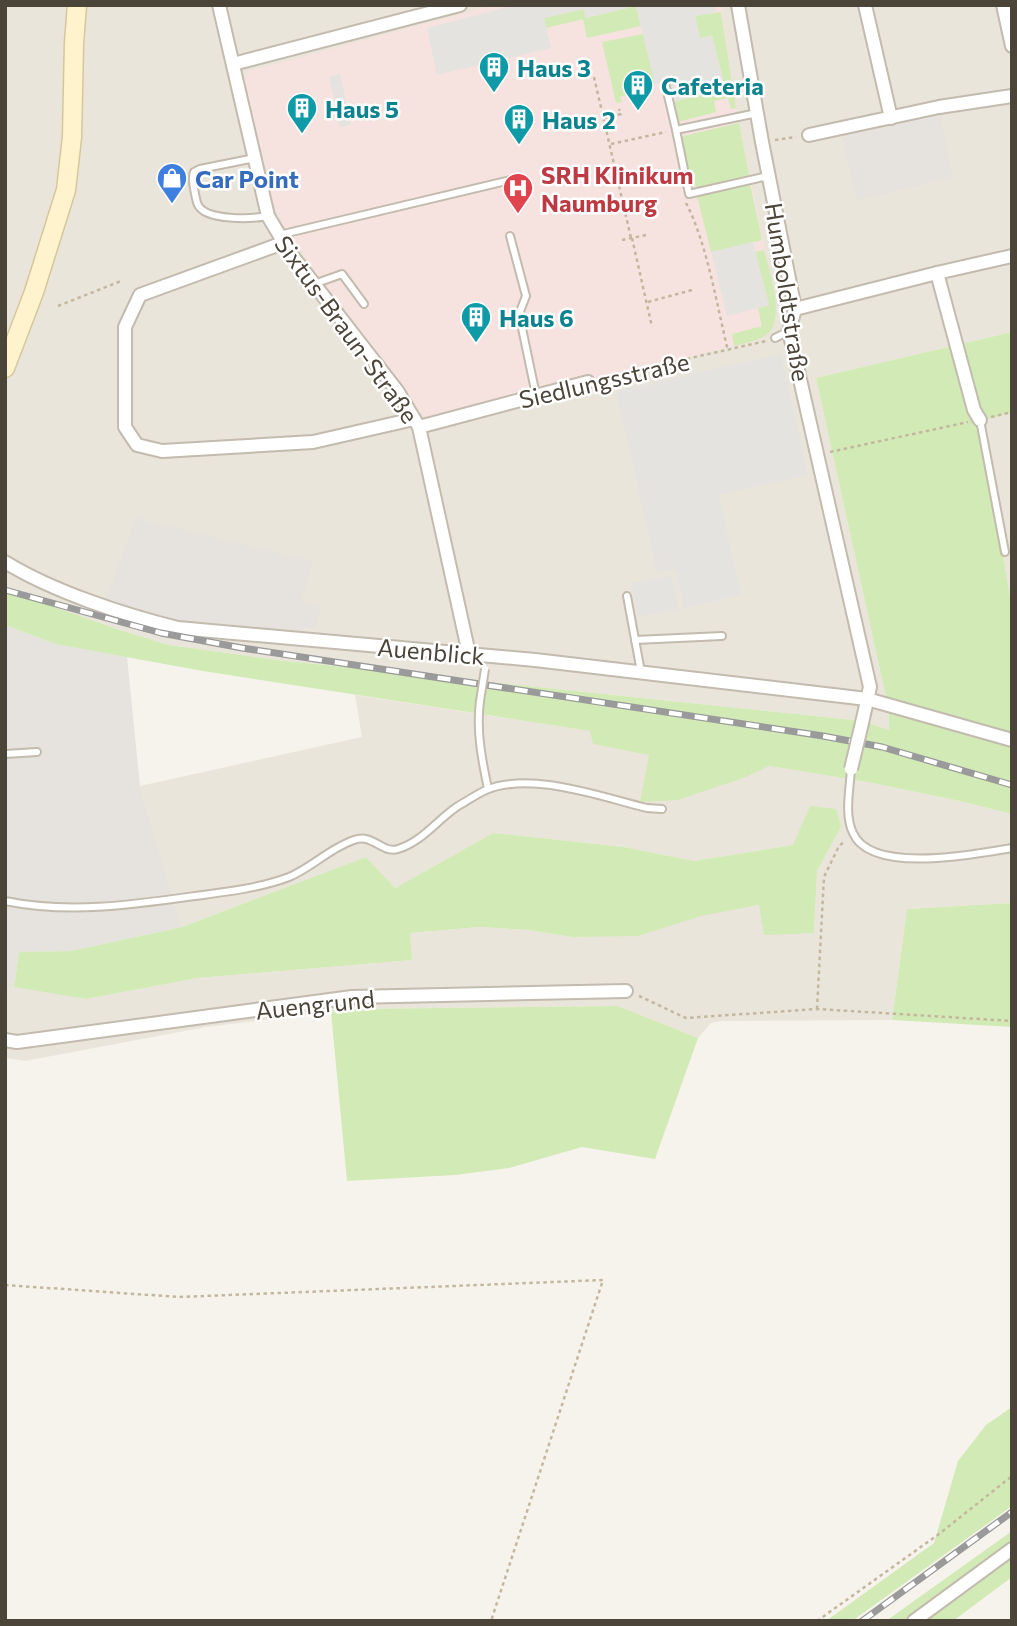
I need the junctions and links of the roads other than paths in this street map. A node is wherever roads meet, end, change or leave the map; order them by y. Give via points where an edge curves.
1 (77, 5) edge
2 (219, 5) edge
3 (460, 5) edge
4 (738, 5) edge
5 (865, 5) edge
6 (1003, 5) edge
7 (435, 8) edge
8 (1012, 46) edge
9 (233, 64) junction
10 (666, 87) dead end
11 (1012, 96) edge
12 (757, 113) junction
13 (891, 118) junction
14 (676, 131) junction
15 (809, 135) road end
16 (255, 158) junction
17 (768, 176) junction
18 (519, 197) dead end
19 (268, 216) junction
20 (510, 236) dead end
21 (280, 239) junction
22 (1012, 256) edge
23 (937, 273) junction
24 (314, 284) junction
25 (364, 304) dead end
26 (795, 309) junction
27 (789, 331) junction
28 (775, 338) road end
29 (5, 368) edge
30 (588, 382) road end
31 (536, 395) junction
32 (980, 420) joint
33 (416, 423) junction
34 (1005, 552) dead end
35 (5, 562) edge
36 (627, 596) dead end
37 (722, 636) dead end
38 (635, 640) junction
39 (469, 654) junction
40 (486, 662) junction
41 (641, 672) junction
42 (867, 699) junction
43 (1012, 740) edge
44 (37, 752) dead end
45 (5, 754) edge
46 (852, 769) joint
47 (488, 789) junction
48 (662, 809) dead end
49 (1012, 848) edge
50 (5, 901) edge
51 (626, 990) road end
52 (5, 1040) edge
53 (1012, 1549) edge
54 (914, 1621) edge

1 - 29 main road via 66,190
2 - 9 street, Sixtus-Braun-Straße
3 - 7 street
4 - 12 street, Humboldtstraße
5 - 13 street
6 - 8 street
7 - 9 street
9 - 16 street, Sixtus-Braun-Straße
10 - 14 lane
11 - 13 street
12 - 14 lane
12 - 17 street, Humboldtstraße
13 - 15 street
14 - 17 lane via 689,194
16 - 19 street, Sixtus-Braun-Straße
16 - 19 lane via 194,172 192,179 203,209 223,216
17 - 26 street, Humboldtstraße
18 - 21 lane via 514,179
19 - 21 street, Sixtus-Braun-Straße
20 - 31 lane via 526,296 519,314
21 - 24 street, Sixtus-Braun-Straße
21 - 33 street, Siedlungsstraße via 139,295 125,327 125,427 136,445 162,451 313,442
22 - 23 street
23 - 26 street
23 - 32 street
24 - 25 lane via 342,274
24 - 33 street, Sixtus-Braun-Straße via 398,392
26 - 27 street, Humboldtstraße
27 - 28 lane
27 - 42 street, Humboldtstraße via 870,687
30 - 31 street, Siedlungsstraße
31 - 33 street, Siedlungsstraße
32 - 34 lane
33 - 39 street, Sixtus-Braun-Straße
35 - 39 street, Auenblick via 125,613 178,628
36 - 38 lane
37 - 38 lane
38 - 41 lane
39 - 40 street, Auenblick
40 - 41 street, Auenblick
40 - 47 lane, bridge via 477,720
41 - 42 street, Auenblick
42 - 43 street, Auenblick
42 - 46 street, bridge
44 - 45 lane
46 - 49 lane via 852,833 868,851 955,858
47 - 48 lane via 521,783 555,786
47 - 50 lane via 396,850 369,838 355,840 289,877 233,891 116,908 38,908
51 - 52 street, Auengrund via 352,997
53 - 54 street

